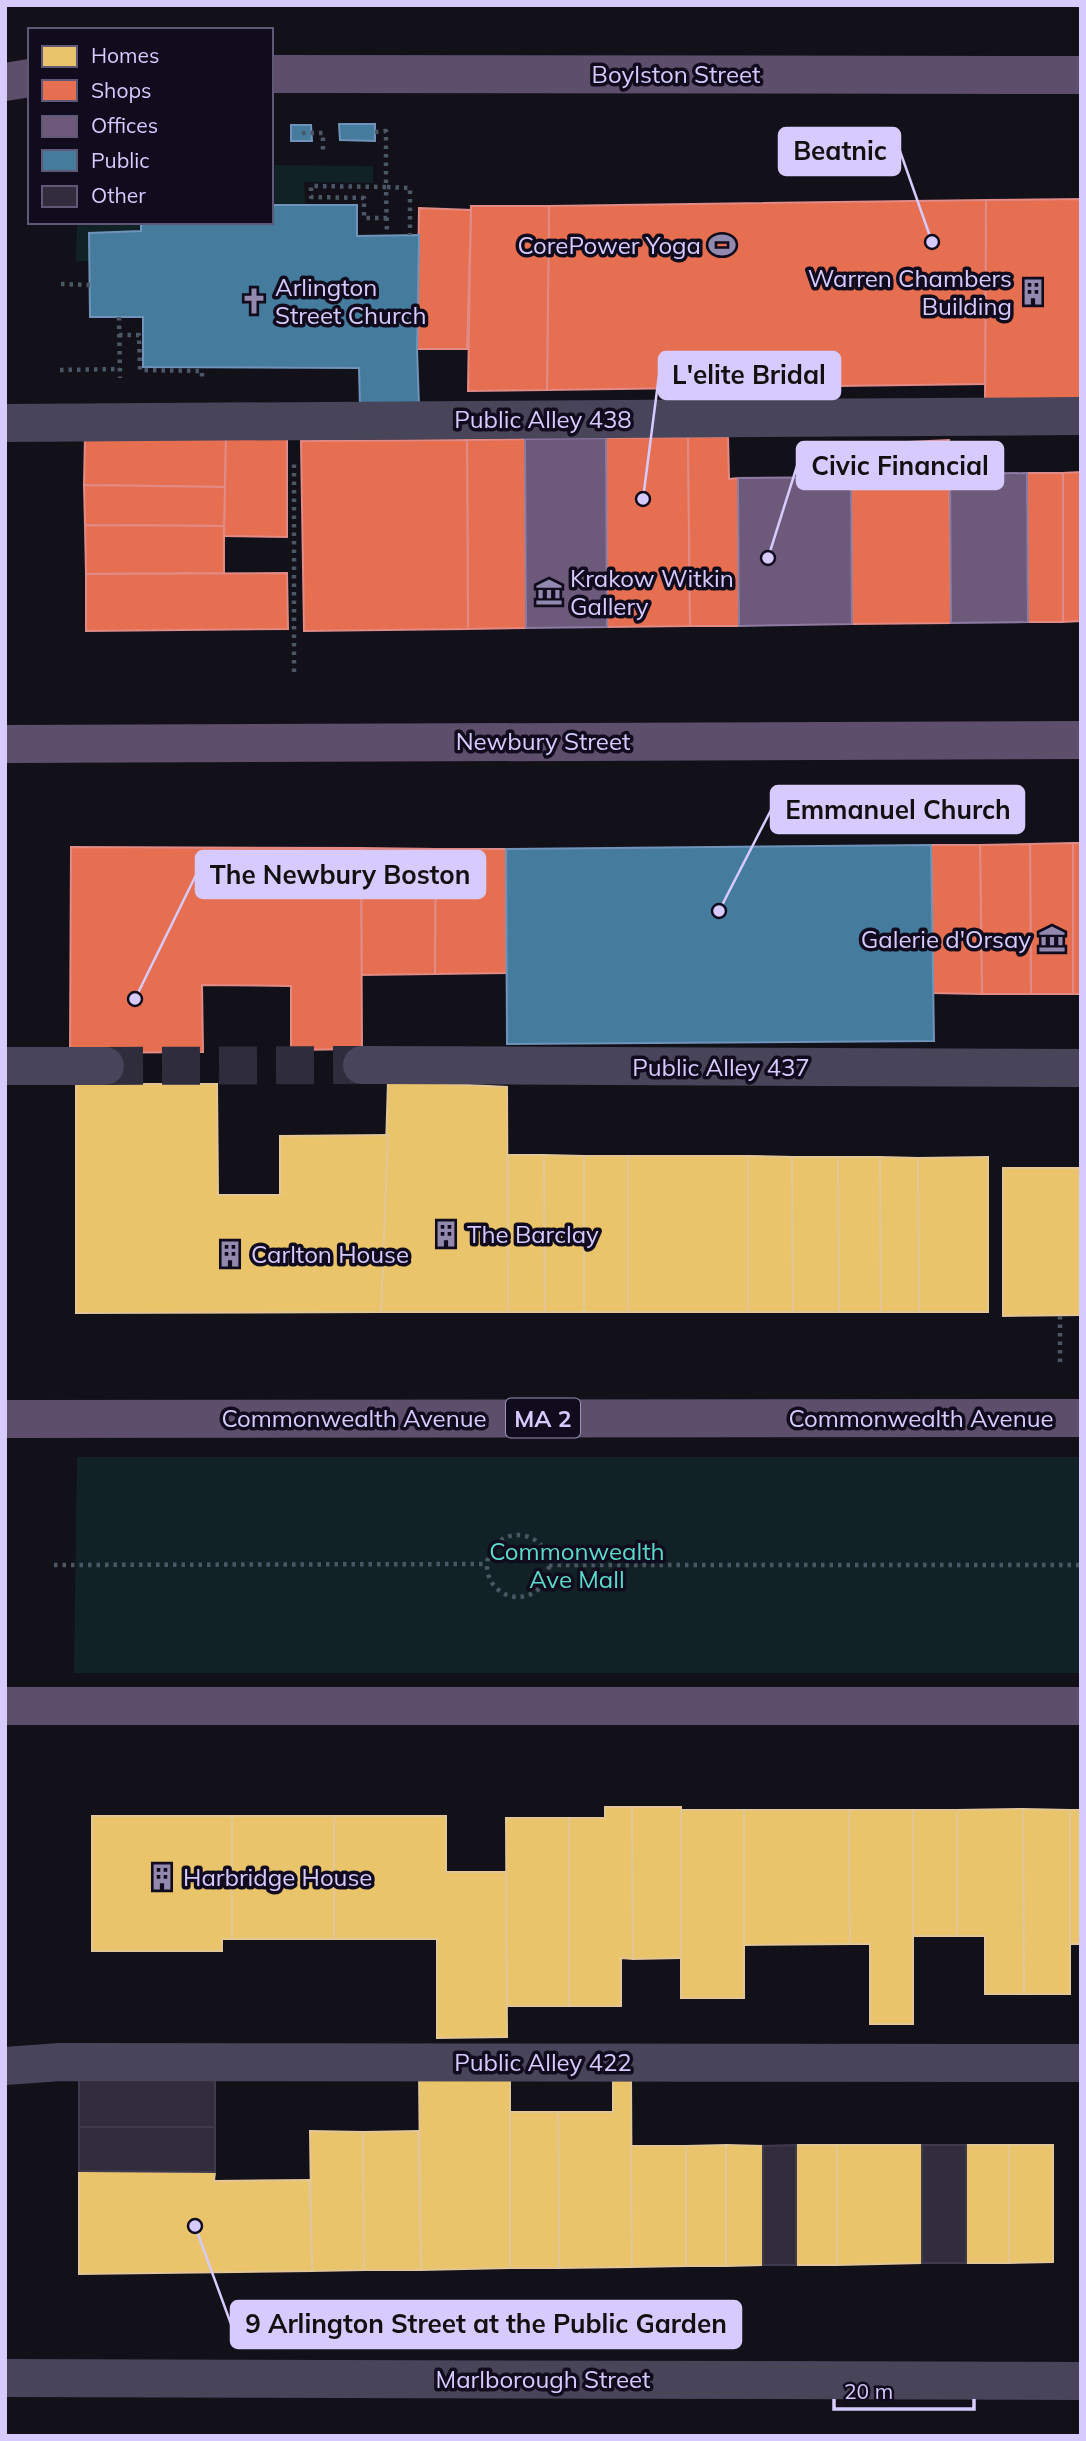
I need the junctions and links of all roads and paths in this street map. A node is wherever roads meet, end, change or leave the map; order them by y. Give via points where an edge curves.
1 (273, 74) edge
2 (1081, 75) edge
3 (28, 78) edge
4 (5, 82) edge
5 (375, 132) dead end
6 (302, 133) dead end
7 (323, 153) dead end
8 (386, 187) junction
9 (387, 218) junction
10 (387, 235) dead end
11 (410, 235) dead end
12 (61, 284) dead end
13 (90, 285) dead end
14 (119, 317) dead end
15 (119, 335) junction
16 (120, 369) junction
17 (60, 370) dead end
18 (120, 380) dead end
19 (188, 380) dead end
20 (1081, 416) edge
21 (5, 423) edge
22 (294, 480) dead end
23 (294, 672) dead end
24 (1081, 740) edge
25 (5, 744) edge
26 (362, 1065) tunnel mouth
27 (5, 1066) edge
28 (105, 1066) tunnel mouth
29 (1081, 1068) edge
30 (1060, 1315) dead end
31 (1060, 1366) dead end
32 (1081, 1418) edge
33 (5, 1419) edge
34 (487, 1564) junction
35 (54, 1565) dead end
36 (549, 1565) junction
37 (1081, 1565) edge
38 (5, 1706) edge
39 (1081, 1706) edge
40 (1081, 2063) edge
41 (5, 2066) edge
42 (5, 2378) edge
43 (1081, 2381) edge

1 - 2 main road, Boylston Street
3 - 4 main road
5 - 8 path via 386,131
6 - 7 path via 323,133
8 - 9 path
8 - 9 path via 311,186 311,197 364,198 364,218
8 - 11 path via 410,188
9 - 10 path
12 - 13 path
14 - 15 path
15 - 16 path
15 - 19 path via 139,335 139,370 202,371 202,380
16 - 17 path
16 - 18 path
20 - 21 street, Public Alley 438
22 - 23 path
24 - 25 main road, Newbury Street
26 - 29 street, Public Alley 437
27 - 28 street
30 - 31 path
32 - 33 main road, Commonwealth Avenue / MA 2
34 - 35 path
34 - 36 path via 494,1545 523,1535 541,1545
34 - 36 path via 492,1584 518,1597 544,1584
36 - 37 path
38 - 39 main road
40 - 41 street, Public Alley 422 via 60,2062
42 - 43 street, Marlborough Street

